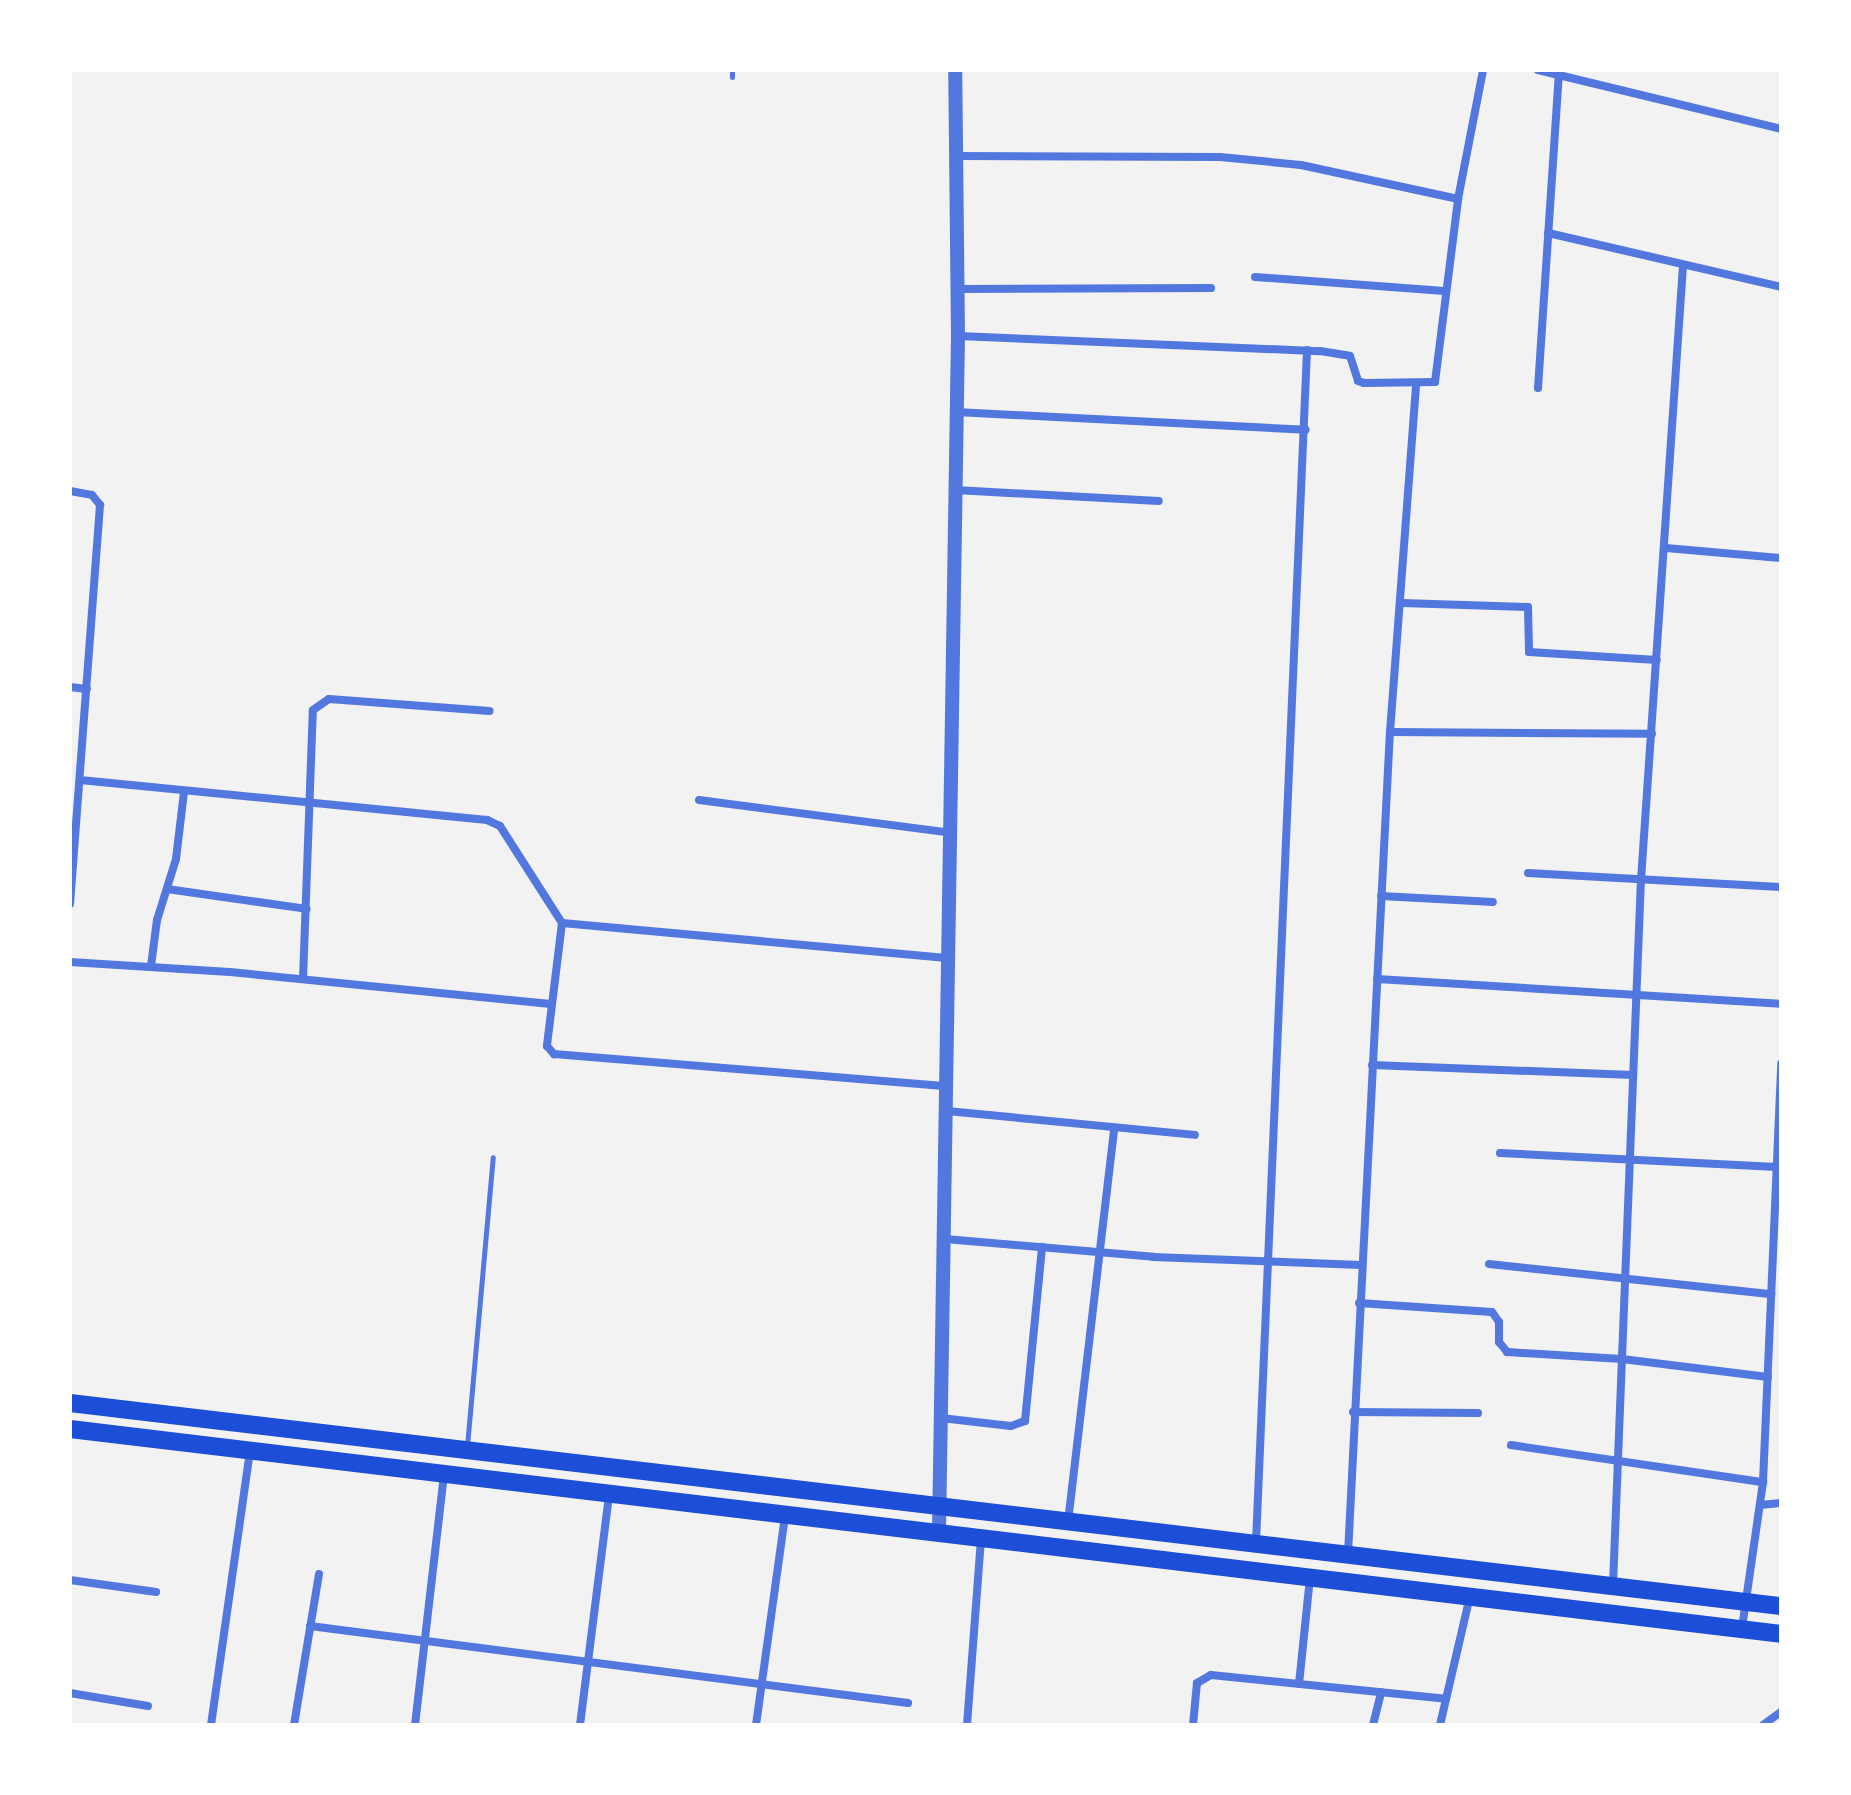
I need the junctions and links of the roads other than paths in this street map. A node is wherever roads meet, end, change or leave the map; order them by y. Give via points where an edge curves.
1 (955, 70) edge
2 (1483, 70) edge
3 (1538, 70) edge
4 (1559, 74) junction
5 (1578, 74) edge
6 (1781, 129) edge
7 (957, 156) junction
8 (1458, 199) junction
9 (1548, 233) junction
10 (1683, 266) junction
11 (1255, 277) dead end
12 (1781, 287) edge
13 (1211, 288) dead end
14 (956, 289) junction
15 (1444, 291) junction
16 (958, 336) junction
17 (1307, 350) junction
18 (1416, 386) junction
19 (1538, 388) dead end
20 (956, 412) junction
21 (1306, 430) junction
22 (955, 490) junction
23 (70, 491) edge
24 (1159, 501) dead end
25 (1666, 548) junction
26 (1781, 558) edge
27 (1402, 603) junction
28 (1657, 660) junction
29 (70, 687) edge
30 (87, 689) junction
31 (490, 711) dead end
32 (1390, 732) junction
33 (1652, 734) junction
34 (80, 780) junction
35 (184, 792) junction
36 (699, 800) dead end
37 (312, 805) junction
38 (952, 833) junction
39 (1528, 873) dead end
40 (1641, 880) junction
41 (1781, 887) edge
42 (167, 889) junction
43 (1381, 896) junction
44 (1493, 902) dead end
45 (70, 904) edge
46 (307, 909) junction
47 (562, 923) junction
48 (950, 958) junction
49 (70, 962) edge
50 (151, 966) junction
51 (303, 979) junction
52 (1377, 979) junction
53 (1637, 993) junction
54 (550, 1004) junction
55 (1781, 1004) edge
56 (1781, 1063) edge
57 (1372, 1065) junction
58 (1633, 1075) junction
59 (948, 1086) junction
60 (947, 1111) junction
61 (1114, 1130) junction
62 (1195, 1135) dead end
63 (1500, 1153) dead end
64 (493, 1157) dead end
65 (1629, 1159) junction
66 (1777, 1167) junction
67 (1778, 1210) edge
68 (945, 1239) junction
69 (1042, 1247) junction
70 (1100, 1252) junction
71 (1270, 1263) junction
72 (1489, 1264) dead end
73 (1361, 1265) junction
74 (1625, 1280) junction
75 (1771, 1294) junction
76 (1359, 1303) junction
77 (1622, 1359) junction
78 (1768, 1377) junction
79 (70, 1403) edge
80 (1353, 1412) junction
81 (1478, 1413) dead end
82 (941, 1418) junction
83 (70, 1429) edge
84 (1511, 1445) dead end
85 (250, 1451) junction
86 (466, 1451) junction
87 (1618, 1461) junction
88 (444, 1475) junction
89 (1763, 1482) junction
90 (609, 1494) junction
91 (1781, 1503) edge
92 (1761, 1505) junction
93 (940, 1507) junction
94 (785, 1514) junction
95 (1068, 1522) junction
96 (939, 1532) junction
97 (981, 1537) junction
98 (1256, 1543) junction
99 (1348, 1555) junction
100 (319, 1574) dead end
101 (1310, 1575) junction
102 (70, 1580) edge
103 (1613, 1586) junction
104 (156, 1592) dead end
105 (1470, 1595) junction
106 (1749, 1603) junction
107 (1781, 1606) edge
108 (310, 1626) junction
109 (1742, 1629) junction
110 (1781, 1634) edge
111 (424, 1639) junction
112 (589, 1661) junction
113 (761, 1683) junction
114 (1299, 1684) junction
115 (1381, 1692) junction
116 (70, 1693) edge
117 (1446, 1699) junction
118 (908, 1703) dead end
119 (148, 1706) dead end
120 (1781, 1712) edge
121 (211, 1725) edge
122 (294, 1725) edge
123 (415, 1725) edge
124 (580, 1725) edge
125 (756, 1725) edge
126 (967, 1725) edge
127 (1193, 1725) edge
128 (1373, 1725) edge
129 (1440, 1725) edge
130 (1763, 1725) edge

1 - 7 street
2 - 8 street
3 - 4 street
4 - 5 street
4 - 9 street
5 - 6 street
7 - 8 street via 1220,157 1301,165
7 - 14 street
8 - 15 street
9 - 10 street
9 - 19 street
10 - 12 street
10 - 25 street
11 - 15 street
13 - 14 street
14 - 16 street
15 - 18 street via 1439,377
16 - 17 street
16 - 20 street
17 - 18 street via 1350,356 1364,383
17 - 21 street
18 - 27 street
20 - 21 street
20 - 22 street
21 - 71 street
22 - 24 street
22 - 38 street
23 - 30 street via 92,495 100,505
25 - 26 street
25 - 28 street
27 - 28 street via 1528,607 1529,652
27 - 32 street
28 - 33 street
29 - 30 street
30 - 34 street
31 - 37 street via 320,703 313,710
32 - 33 street
32 - 43 street
33 - 40 street
34 - 35 street
34 - 45 street
35 - 37 street
35 - 42 street
36 - 38 street
37 - 46 street
37 - 47 street via 487,820 500,826
38 - 48 street
39 - 40 street
40 - 41 street
40 - 53 street
42 - 46 street
42 - 50 street
43 - 44 street
43 - 52 street
46 - 51 street
47 - 48 street
47 - 54 street
48 - 59 street
49 - 50 street
50 - 51 street
51 - 54 street
52 - 53 street
52 - 57 street
53 - 55 street
53 - 58 street
54 - 59 street via 547,1046 554,1054
56 - 66 street
57 - 58 street
57 - 73 street
58 - 65 street
59 - 60 street
60 - 61 street
60 - 68 street
61 - 62 street
61 - 70 street
63 - 65 street
64 - 86 lane
65 - 66 street
65 - 74 street
66 - 67 street
67 - 75 street
68 - 69 street
68 - 82 street
69 - 70 street
69 - 82 street via 1025,1421 1011,1426
70 - 71 street
70 - 95 street
71 - 73 street
71 - 98 street
72 - 74 street
73 - 76 street
74 - 75 street
74 - 77 street
75 - 78 street
76 - 77 street via 1492,1312 1507,1352
76 - 80 street
77 - 78 street
77 - 87 street
78 - 89 street
79 - 86 main road
80 - 81 street
80 - 99 street
82 - 93 street
83 - 85 main road
84 - 87 street
85 - 88 main road
85 - 121 street
86 - 93 main road
87 - 89 street
87 - 103 street
88 - 90 main road
88 - 111 street
89 - 92 street
90 - 94 main road
90 - 112 street
91 - 92 street
92 - 106 street
93 - 95 main road
93 - 96 street
94 - 96 main road
94 - 113 street
95 - 98 main road
96 - 97 main road
97 - 101 main road
97 - 126 street
98 - 99 main road
99 - 103 main road
100 - 108 street
101 - 105 main road
101 - 114 street
102 - 104 street
103 - 106 main road
105 - 109 main road
105 - 117 street
106 - 107 main road
106 - 109 street
108 - 111 street
108 - 122 street
109 - 110 main road
111 - 112 street
111 - 123 street
112 - 113 street
112 - 124 street
113 - 118 street
113 - 125 street
114 - 115 street
114 - 127 street via 1203,1677
115 - 117 street
115 - 128 street
116 - 119 street
117 - 129 street
120 - 130 street

